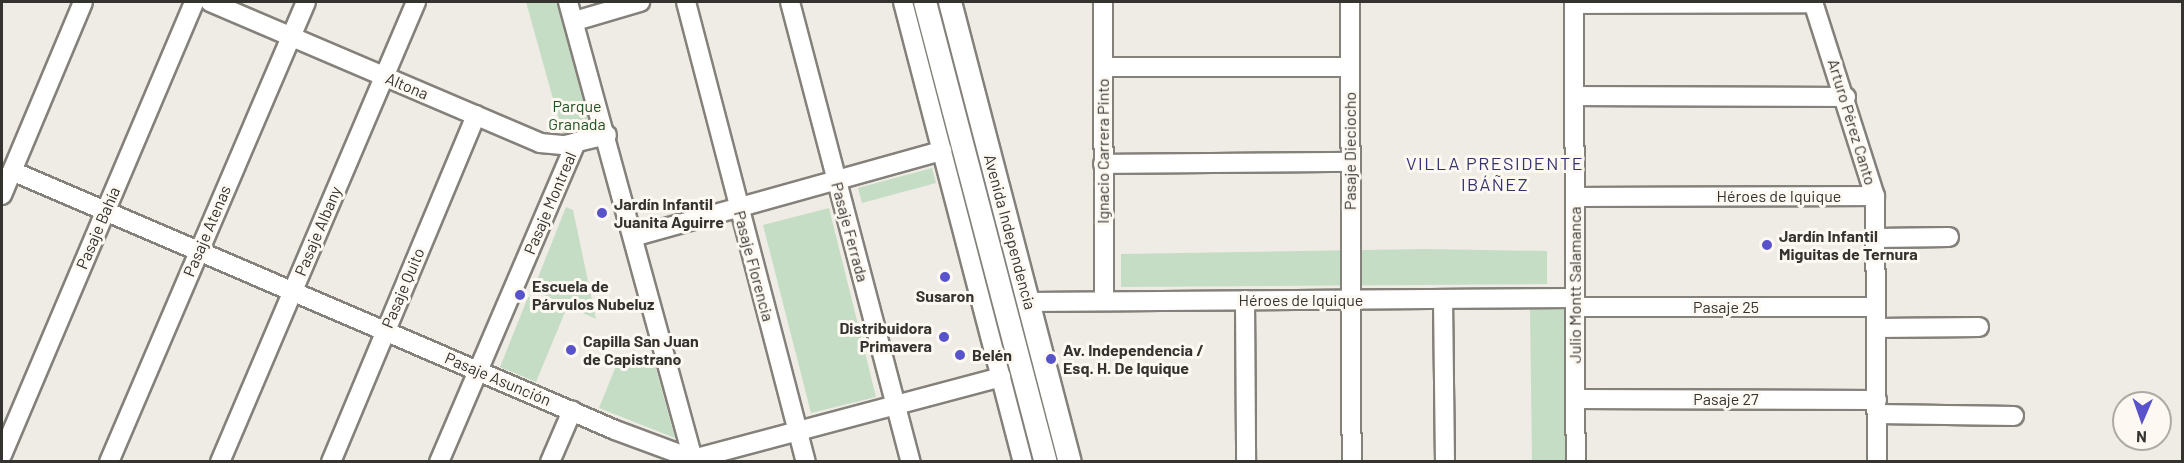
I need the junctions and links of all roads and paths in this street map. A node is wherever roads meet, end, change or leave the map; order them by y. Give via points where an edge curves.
1 (83, 2) edge
2 (194, 2) edge
3 (210, 2) edge
4 (306, 2) edge
5 (416, 2) edge
6 (568, 2) edge
7 (640, 2) edge
8 (686, 2) edge
9 (790, 2) edge
10 (903, 2) edge
11 (925, 2) edge
12 (950, 2) edge
13 (1103, 2) edge
14 (1350, 2) edge
15 (1814, 2) edge
16 (1574, 3) edge
17 (575, 21) junction
18 (291, 36) junction
19 (1103, 67) junction
20 (1350, 67) junction
21 (384, 76) junction
22 (1574, 96) junction
23 (1846, 97) junction
24 (476, 115) junction
25 (607, 135) junction
26 (576, 142) junction
27 (942, 152) junction
28 (1350, 162) junction
29 (1103, 164) junction
30 (12, 171) junction
31 (836, 181) junction
32 (2, 195) edge
33 (1875, 196) junction
34 (1575, 197) junction
35 (739, 208) junction
36 (105, 211) junction
37 (633, 237) junction
38 (1949, 237) dead end
39 (1876, 238) junction
40 (199, 251) junction
41 (292, 291) junction
42 (1443, 299) junction
43 (1245, 300) junction
44 (1351, 300) junction
45 (1104, 301) junction
46 (1028, 302) junction
47 (1575, 303) junction
48 (1876, 308) junction
49 (1979, 327) dead end
50 (1876, 328) junction
51 (385, 331) junction
52 (478, 371) junction
53 (1001, 377) junction
54 (1575, 399) junction
55 (895, 404) junction
56 (1877, 407) junction
57 (572, 411) junction
58 (2014, 416) dead end
59 (797, 430) junction
60 (2, 455) edge
61 (694, 460) edge
62 (109, 462) edge
63 (220, 462) edge
64 (331, 462) edge
65 (439, 462) edge
66 (550, 462) edge
67 (806, 462) edge
68 (911, 462) edge
69 (1023, 462) edge
70 (1046, 462) edge
71 (1070, 462) edge
72 (1246, 462) edge
73 (1352, 462) edge
74 (1445, 462) edge
75 (1576, 462) edge
76 (1877, 462) edge

1 - 30 street
2 - 36 street, Pasaje Bahía
3 - 18 street, Altona
4 - 18 street, Pasaje Atenas
5 - 21 street, Pasaje Albany
6 - 17 street
7 - 17 street
8 - 35 street, Pasaje Florencia
9 - 31 street, Pasaje Ferrada
10 - 27 street
11 - 70 main road, Avenida Independencia
12 - 46 main road, Avenida Independencia
13 - 19 street, Ignacio Carrera Pinto
14 - 20 street, Pasaje Dieciocho
15 - 16 street
15 - 23 street, Arturo Pérez Canto
16 - 22 street, Julio Montt Salamanca
17 - 25 street
18 - 21 street, Altona
18 - 40 street, Pasaje Atenas
19 - 20 street
19 - 29 street, Ignacio Carrera Pinto
20 - 28 street, Pasaje Dieciocho
21 - 24 street, Altona
21 - 41 street, Pasaje Albany
22 - 23 street
22 - 34 street, Julio Montt Salamanca
23 - 33 street, Arturo Pérez Canto
24 - 26 street, Altona via 548,145
24 - 51 street, Pasaje Quito
25 - 26 street, Altona
25 - 37 street
26 - 52 street, Pasaje Montreal
27 - 31 street
27 - 53 street
28 - 29 street
28 - 44 street, Pasaje Dieciocho
29 - 45 street, Ignacio Carrera Pinto
30 - 32 street
30 - 36 street, Pasaje Asunción
31 - 35 street
31 - 55 street, Pasaje Ferrada
33 - 34 street, Héroes de Iquique
33 - 39 street, Arturo Pérez Canto
34 - 47 street, Julio Montt Salamanca
35 - 37 street
35 - 59 street, Pasaje Florencia
36 - 40 street, Pasaje Asunción
36 - 60 street, Pasaje Bahía
37 - 61 street
38 - 39 street
39 - 48 street, Arturo Pérez Canto
40 - 41 street, Pasaje Asunción
40 - 62 street, Pasaje Atenas
41 - 51 street, Pasaje Asunción
41 - 63 street, Pasaje Albany
42 - 44 street, Héroes de Iquique
42 - 47 street, Héroes de Iquique
42 - 74 street
43 - 44 street, Héroes de Iquique
43 - 45 street, Héroes de Iquique
43 - 72 street
44 - 73 street, Pasaje Dieciocho
45 - 46 street, Héroes de Iquique
46 - 71 main road, Avenida Independencia
47 - 48 street, Pasaje 25
47 - 54 street, Julio Montt Salamanca
48 - 50 street, Arturo Pérez Canto
49 - 50 street
50 - 56 street, Arturo Pérez Canto
51 - 52 street, Pasaje Asunción
51 - 64 street, Pasaje Quito
52 - 57 street, Pasaje Asunción
52 - 65 street, Pasaje Montreal
53 - 55 street
53 - 69 street
54 - 56 street, Pasaje 27
54 - 75 street, Julio Montt Salamanca
55 - 59 street
55 - 68 street, Pasaje Ferrada
56 - 58 street, Pasaje 27
56 - 76 street, Arturo Pérez Canto
57 - 61 street, Pasaje Asunción
57 - 66 street
59 - 61 street
59 - 67 street, Pasaje Florencia

